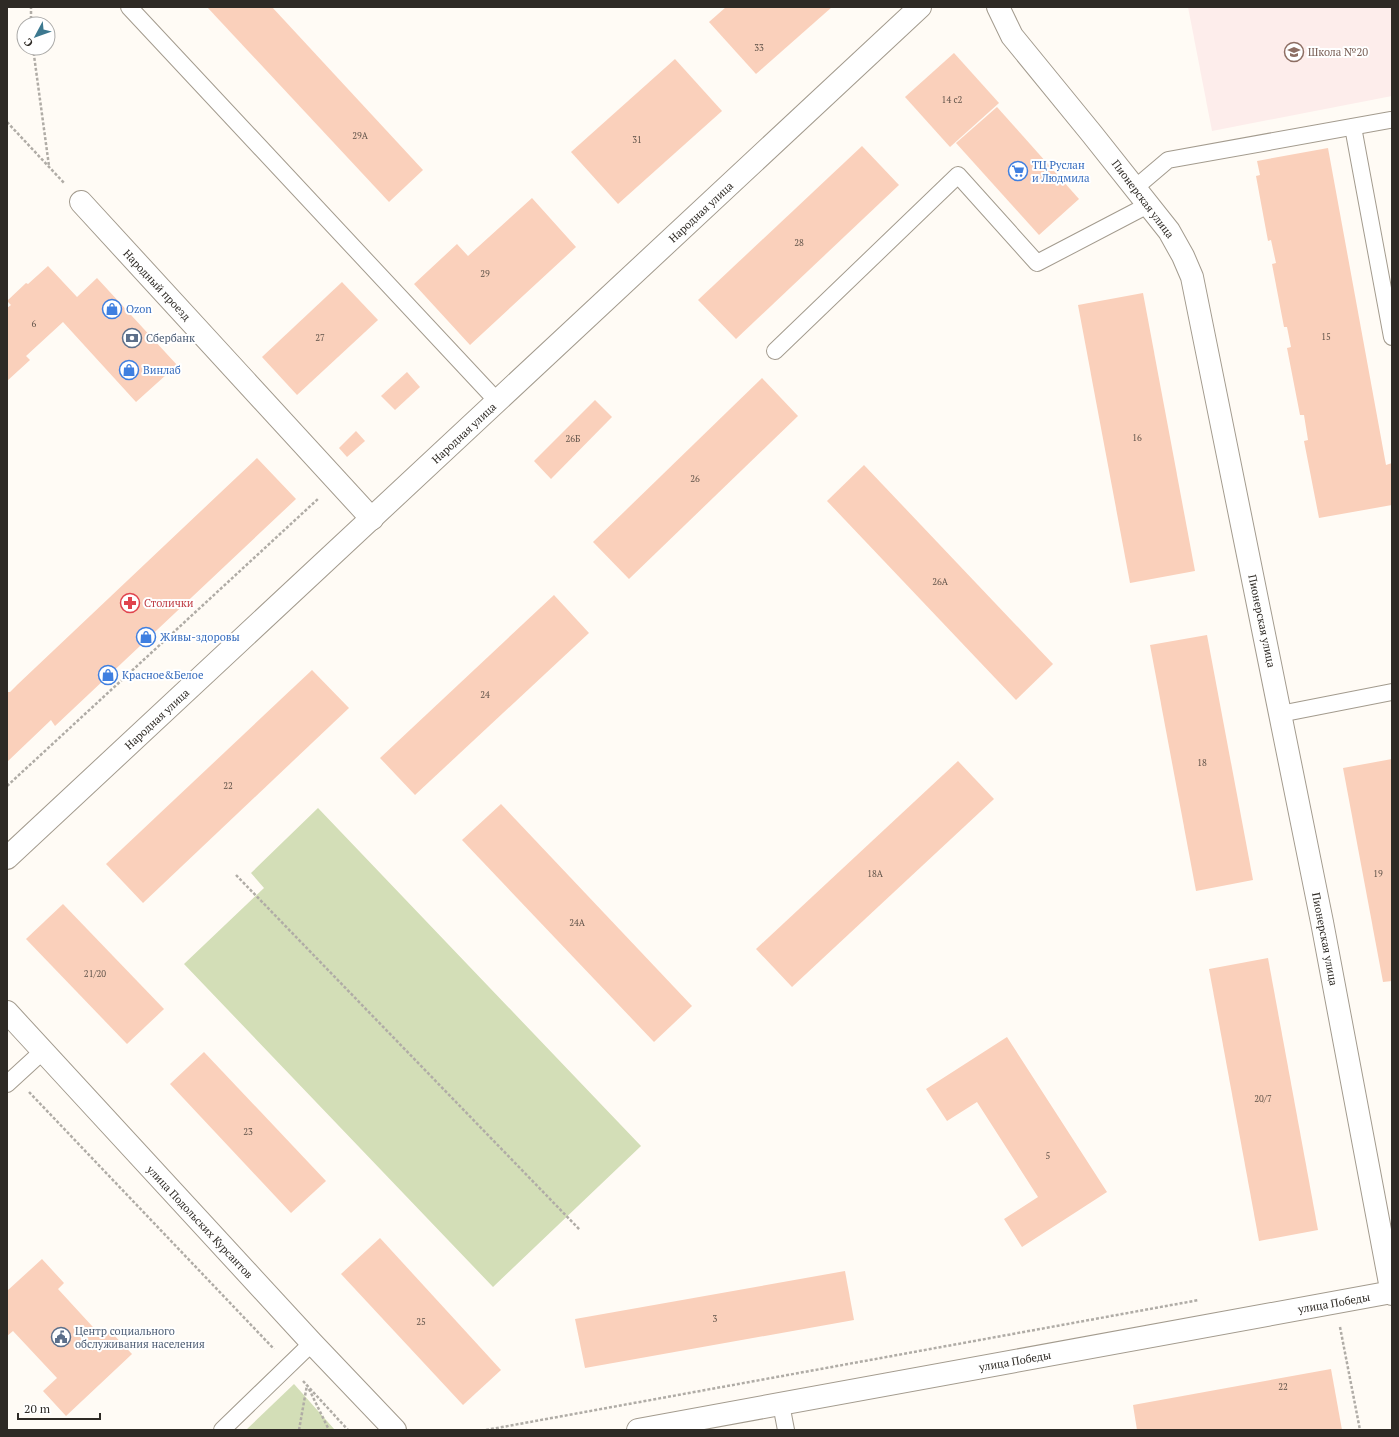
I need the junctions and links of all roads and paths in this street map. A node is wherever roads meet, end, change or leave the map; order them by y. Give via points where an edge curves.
1 (129, 7) edge
2 (920, 7) edge
3 (998, 7) edge
4 (34, 56) edge
5 (7, 122) edge
6 (1391, 124) edge
7 (1353, 127) junction
8 (48, 166) junction
9 (1142, 196) junction
10 (81, 202) joint
11 (1392, 337) edge
12 (775, 351) dead end
13 (498, 402) junction
14 (337, 481) junction
15 (372, 519) junction
16 (1392, 692) edge
17 (1280, 714) junction
18 (7, 786) edge
19 (7, 858) edge
20 (236, 875) dead end
21 (7, 1012) edge
22 (43, 1051) junction
23 (11, 1081) edge
24 (580, 1230) dead end
25 (1392, 1293) edge
26 (1205, 1298) dead end
27 (1336, 1302) junction
28 (312, 1343) junction
29 (289, 1366) junction
30 (307, 1385) junction
31 (781, 1404) junction
32 (222, 1430) edge
33 (299, 1430) edge
34 (329, 1430) edge
35 (348, 1430) edge
36 (395, 1430) edge
37 (486, 1430) edge
38 (638, 1430) edge
39 (786, 1430) edge
40 (1360, 1430) edge

1 - 13 lane
2 - 13 street, Народная улица
3 - 9 street, Пионерская улица via 1012,36
4 - 8 path
5 - 8 path
6 - 7 lane
7 - 9 lane via 1168,160
7 - 11 lane
8 - 10 path
9 - 12 lane via 1037,263 958,175
9 - 17 street, Пионерская улица via 1169,231 1192,277
10 - 14 street, Народный проезд
13 - 15 street, Народная улица
14 - 15 street, Народный проезд
14 - 18 path
15 - 19 street, Народная улица
16 - 17 lane
17 - 25 street, Пионерская улица
20 - 24 path
21 - 22 street, улица Подольских Курсантов
22 - 23 lane
22 - 28 street, улица Подольских Курсантов
23 - 29 path
25 - 27 street, улица Победы
26 - 37 path
27 - 31 street, улица Победы
27 - 40 path
28 - 29 lane
28 - 36 street, улица Подольских Курсантов
29 - 30 path
29 - 32 lane
30 - 33 path
30 - 34 path
30 - 35 path
31 - 38 street, улица Победы
31 - 39 lane

